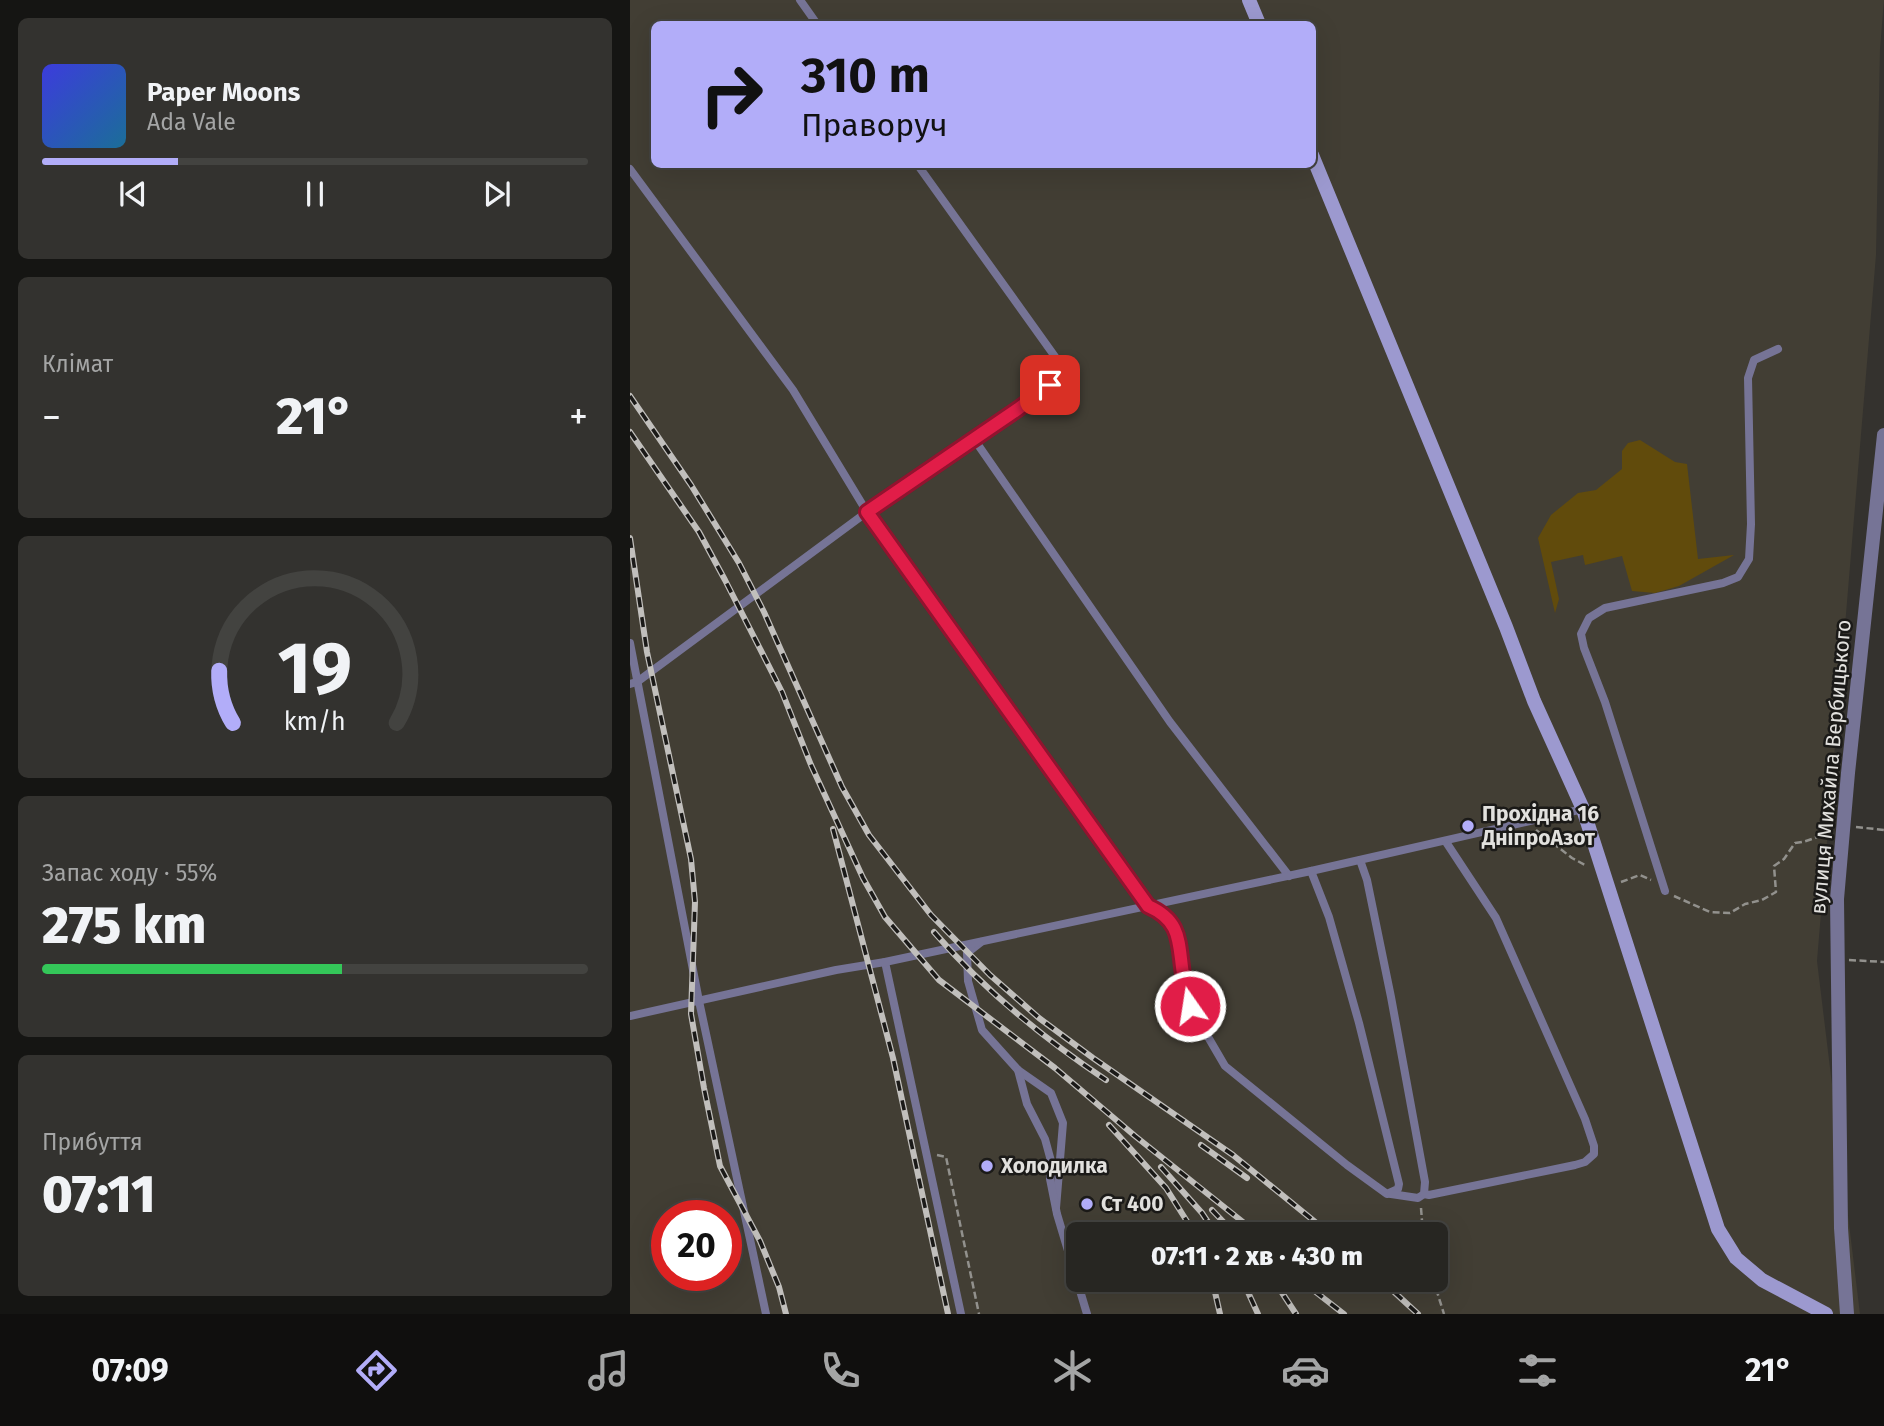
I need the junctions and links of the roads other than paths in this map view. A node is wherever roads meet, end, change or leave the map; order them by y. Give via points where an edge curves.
1 (800, 0) edge
2 (1249, 0) edge
3 (815, 21) edge
4 (1258, 21) edge
5 (1316, 165) edge
6 (920, 168) edge
7 (630, 169) edge
8 (1778, 349) dead end
9 (1884, 435) edge
10 (974, 439) junction
11 (867, 512) junction
12 (630, 643) edge
13 (634, 683) edge
14 (1583, 809) junction
15 (1446, 842) junction
16 (1360, 860) junction
17 (1311, 871) junction
18 (1289, 876) junction
19 (1665, 891) road end
20 (1148, 906) junction
21 (984, 940) junction
22 (885, 962) junction
23 (699, 1001) junction
24 (630, 1016) edge
25 (1018, 1070) junction
26 (1387, 1194) junction
27 (1421, 1196) junction
28 (1056, 1208) junction
29 (1085, 1302) junction
30 (766, 1314) edge
31 (961, 1314) edge
32 (1087, 1314) edge
33 (1097, 1314) edge
34 (1826, 1314) edge
35 (1847, 1314) edge

1 - 3 lane
2 - 4 street
5 - 14 street via 1534,701
6 - 10 lane via 1066,372
7 - 11 lane via 793,390
8 - 19 lane via 1754,360 1748,378 1751,524 1749,559 1738,577 1605,608 1589,618 1581,634
9 - 35 street, вулиця Михайла Вербицького via 1837,899 1841,1228
10 - 11 lane
10 - 18 lane via 1170,722
11 - 13 lane
11 - 20 lane
12 - 13 lane
13 - 23 lane
14 - 15 lane
14 - 34 street via 1718,1229 1736,1258 1762,1280
15 - 16 lane
15 - 27 lane via 1496,918 1553,1043 1594,1154 1585,1162
16 - 17 lane
16 - 27 lane via 1404,1059 1425,1182
17 - 18 lane
17 - 26 lane via 1359,1023 1399,1184
18 - 20 lane
20 - 21 lane
20 - 26 lane via 1162,913 1179,934 1190,1006 1225,1066
21 - 22 lane
21 - 25 lane via 967,953 968,981 982,1030
22 - 23 lane
22 - 31 lane
23 - 24 lane
23 - 30 lane
25 - 28 lane via 1027,1104 1045,1139
25 - 28 lane via 1051,1093 1063,1123
26 - 27 lane
28 - 29 lane
29 - 32 lane
29 - 33 lane

